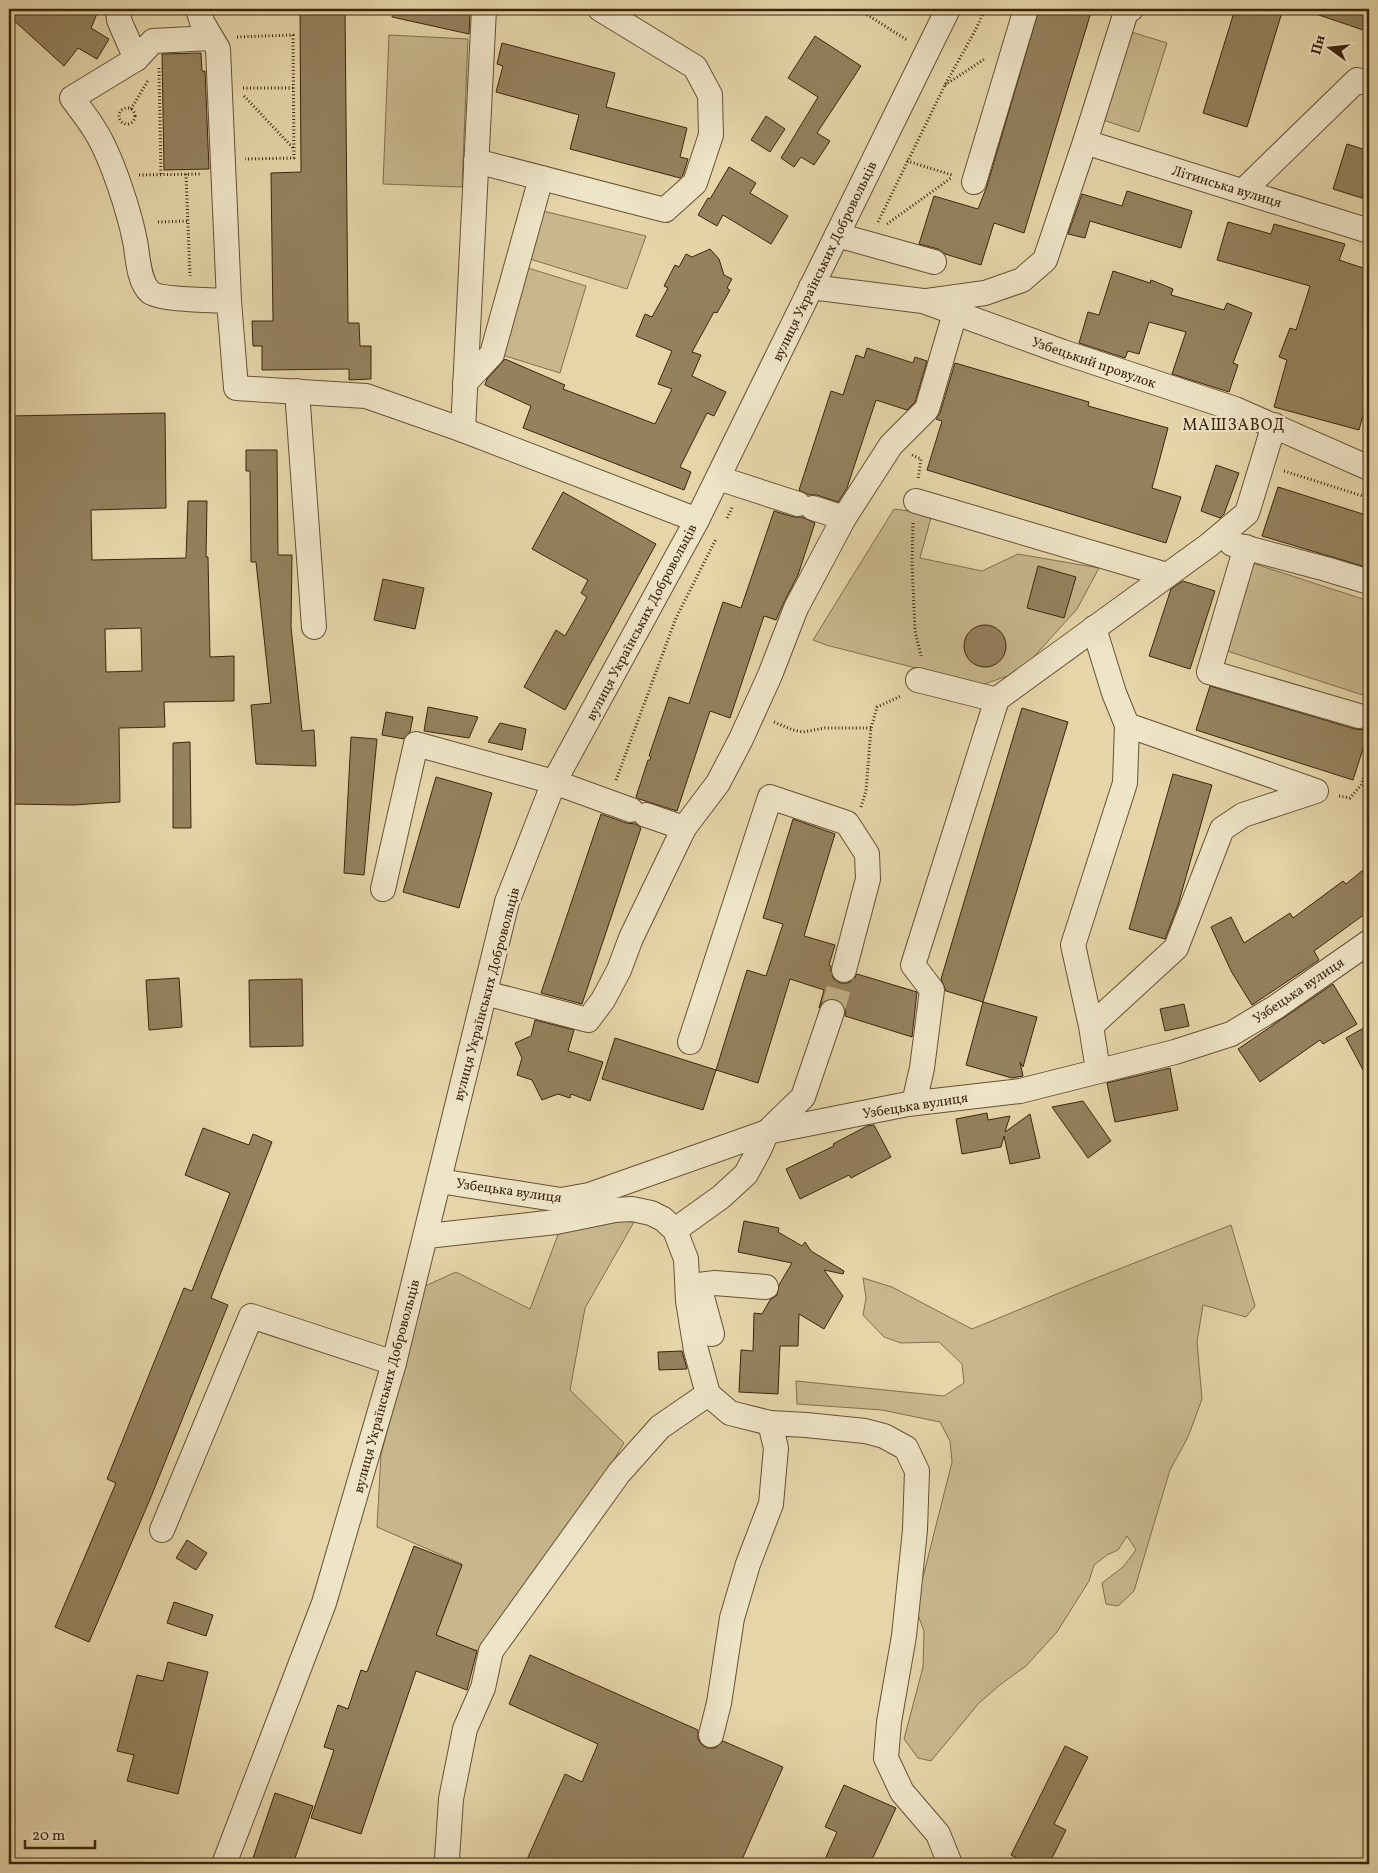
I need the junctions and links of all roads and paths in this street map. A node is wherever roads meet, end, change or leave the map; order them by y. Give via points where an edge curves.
1 (118, 9) edge
2 (198, 9) edge
3 (484, 9) edge
4 (600, 9) edge
5 (858, 9) edge
6 (948, 9) edge
7 (985, 9) edge
8 (1026, 9) edge
9 (1131, 9) edge
10 (211, 38) junction
11 (1018, 38) junction
12 (926, 53) junction
13 (147, 68) junction
14 (1369, 84) edge
15 (945, 85) junction
16 (293, 88) junction
17 (131, 109) junction
18 (1085, 142) junction
19 (294, 149) junction
20 (476, 161) junction
21 (907, 161) junction
22 (223, 166) junction
23 (186, 174) junction
24 (160, 175) junction
25 (115, 176) junction
26 (541, 178) junction
27 (974, 182) dead end
28 (1244, 191) junction
29 (188, 221) junction
30 (158, 222) dead end
31 (1369, 231) edge
32 (837, 235) junction
33 (869, 239) junction
34 (934, 262) dead end
35 (811, 287) junction
36 (191, 299) junction
37 (229, 301) junction
38 (923, 301) junction
39 (955, 313) junction
40 (465, 383) junction
41 (297, 391) junction
42 (1274, 425) junction
43 (463, 430) junction
44 (1262, 464) junction
45 (1369, 468) edge
46 (718, 478) junction
47 (743, 486) junction
48 (1369, 498) edge
49 (916, 501) joint
50 (844, 518) junction
51 (697, 520) junction
52 (722, 526) dead end
53 (718, 534) dead end
54 (1215, 540) junction
55 (1246, 547) junction
56 (1167, 575) junction
57 (1369, 582) edge
58 (314, 627) dead end
59 (1094, 628) junction
60 (918, 680) joint
61 (941, 686) junction
62 (997, 700) junction
63 (1359, 716) dead end
64 (1127, 725) junction
65 (783, 727) dead end
66 (871, 728) junction
67 (1369, 756) edge
68 (554, 782) junction
69 (1316, 791) junction
70 (608, 802) junction
71 (847, 823) junction
72 (684, 828) junction
73 (383, 889) dead end
74 (1369, 942) edge
75 (844, 970) tunnel mouth
76 (485, 993) junction
77 (832, 1012) tunnel mouth
78 (1091, 1026) junction
79 (690, 1042) dead end
80 (1098, 1070) junction
81 (914, 1103) junction
82 (766, 1132) junction
83 (439, 1180) junction
84 (675, 1230) junction
85 (427, 1236) junction
86 (686, 1259) junction
87 (699, 1285) junction
88 (766, 1287) dead end
89 (712, 1334) dead end
90 (394, 1363) junction
91 (708, 1394) junction
92 (770, 1423) junction
93 (162, 1530) dead end
94 (711, 1735) dead end
95 (224, 1864) edge
96 (449, 1864) edge
97 (950, 1864) edge

1 - 13 street via 118,20
2 - 10 street
3 - 20 street
4 - 26 street via 695,67 710,95 710,135 695,183 665,210
5 - 12 path
6 - 12 street, вулиця Українських Добровольців
7 - 15 path
8 - 11 street
9 - 18 street via 1126,12
10 - 13 street via 153,41
10 - 16 path via 293,35
10 - 22 street via 218,49
11 - 15 path
11 - 27 street
12 - 32 street, вулиця Українських Добровольців
13 - 17 path
13 - 24 path via 159,61
13 - 25 street via 72,98 97,134
14 - 28 street via 1357,80
15 - 21 path
16 - 19 path
16 - 19 path via 237,88
17 - 17 path via 136,114 134,121 129,125 122,124 119,112
18 - 28 street, Літинська вулиця
18 - 38 street via 1045,260 1022,280 985,293
19 - 22 path via 294,158
20 - 26 street
20 - 40 street
21 - 33 path
21 - 33 path via 954,176
22 - 23 path
22 - 37 street
23 - 24 path
23 - 29 path
24 - 25 path
25 - 36 street via 133,232 143,280 149,291 156,295
26 - 40 street via 492,354
28 - 31 street, Літинська вулиця
29 - 30 path
29 - 36 path
32 - 33 street
32 - 35 street, вулиця Українських Добровольців
33 - 34 street
35 - 38 street, Узбецький провулок
35 - 46 street, вулиця Українських Добровольців
36 - 37 street
37 - 41 street via 236,388
38 - 39 street, Узбецький провулок
39 - 42 street, Узбецький провулок
39 - 50 street via 927,409 891,445
40 - 43 street
41 - 43 street via 366,396
41 - 58 street
42 - 44 street
42 - 45 street, Узбецький провулок
43 - 51 street
44 - 48 path
44 - 54 street via 1247,513
46 - 47 street
46 - 51 street, вулиця Українських Добровольців
47 - 50 street
47 - 52 path
49 - 56 street
49 - 61 path via 912,563 915,631 920,654
50 - 72 street via 796,608 770,675 718,783
51 - 68 street, вулиця Українських Добровольців
53 - 70 path via 676,618
54 - 55 street
54 - 56 street
55 - 57 street
55 - 63 street via 1209,672
56 - 59 street
59 - 62 street
59 - 64 street
60 - 61 street
60 - 66 path via 902,696 877,707
61 - 62 street
62 - 81 street via 914,965 932,990
64 - 69 street
64 - 78 street via 1125,784 1073,946
65 - 66 path via 803,732 825,728
66 - 71 path via 866,791 857,815
67 - 69 path via 1362,784 1350,798
68 - 70 street
68 - 73 street via 416,744
68 - 76 street, вулиця Українських Добровольців via 507,902
69 - 78 street via 1243,815 1222,829 1176,948
70 - 72 street
71 - 75 street via 867,854 868,879
71 - 79 street via 770,797
72 - 76 street via 619,970 588,1020
74 - 80 street, Узбецька вулиця via 1231,1034 1175,1052
76 - 83 street, вулиця Українських Добровольців
77 - 82 street via 803,1097
78 - 80 street
80 - 81 street, Узбецька вулиця via 1020,1091
81 - 82 street, Узбецька вулиця
82 - 83 street, Узбецька вулиця via 589,1195 561,1200
82 - 84 street via 746,1174 721,1197
83 - 85 street, вулиця Українських Добровольців
84 - 85 street via 651,1213 632,1209 556,1222
84 - 86 street
85 - 90 street, вулиця Українських Добровольців
86 - 87 street
86 - 91 street via 688,1301
87 - 88 street
87 - 89 street
90 - 93 street via 251,1316
90 - 95 street, вулиця Українських Добровольців via 324,1602
91 - 92 street via 730,1413
91 - 96 street via 660,1427 619,1473 491,1651 483,1688 465,1729 456,1773 451,1799
92 - 94 street via 776,1448 771,1504 732,1618
92 - 97 street via 865,1431 884,1436 906,1448 917,1471 912,1562 904,1636 888,1722 886,1758 902,1792 938,1834

